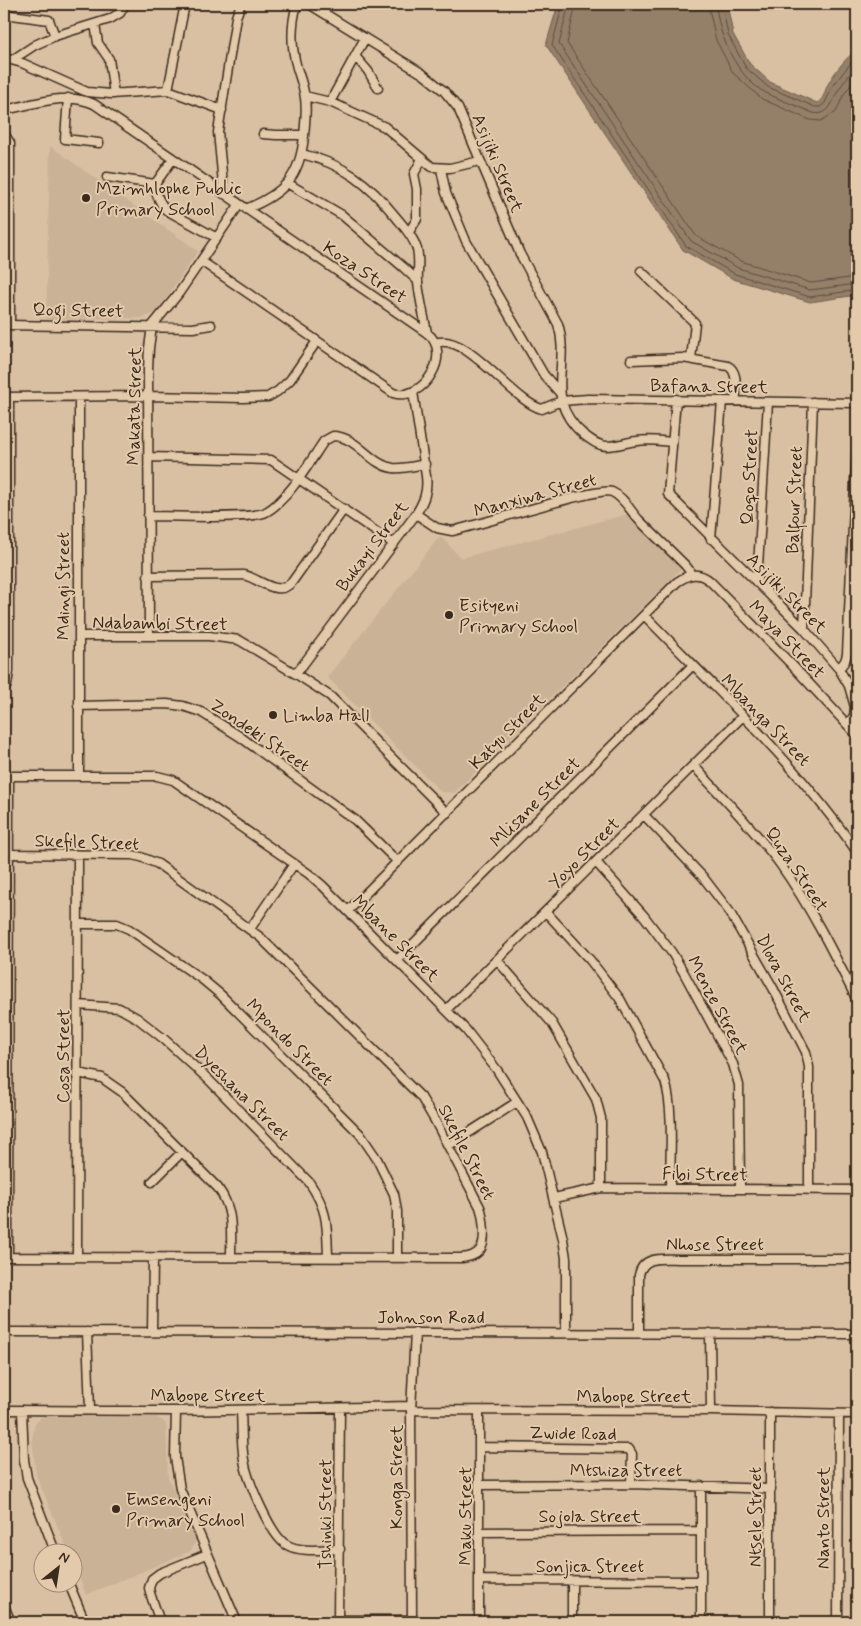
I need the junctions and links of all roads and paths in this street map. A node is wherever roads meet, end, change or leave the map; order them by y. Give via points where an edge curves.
1 (125, 4) edge
2 (184, 4) edge
3 (241, 4) edge
4 (297, 4) edge
5 (309, 4) edge
6 (4, 14) edge
7 (95, 24) junction
8 (54, 36) junction
9 (365, 38) junction
10 (355, 56) junction
11 (8, 59) edge
12 (378, 88) dead end
13 (168, 90) junction
14 (112, 94) junction
15 (305, 96) junction
16 (68, 98) junction
17 (330, 102) junction
18 (4, 110) edge
19 (222, 110) junction
20 (104, 111) junction
21 (4, 133) edge
22 (263, 134) dead end
23 (304, 135) junction
24 (99, 144) dead end
25 (302, 154) junction
26 (173, 159) junction
27 (422, 159) junction
28 (480, 161) junction
29 (441, 169) junction
30 (107, 177) dead end
31 (288, 183) junction
32 (154, 184) junction
33 (224, 194) junction
34 (243, 207) junction
35 (409, 232) junction
36 (217, 238) junction
37 (201, 262) junction
38 (642, 271) dead end
39 (418, 281) junction
40 (7, 325) edge
41 (211, 325) dead end
42 (152, 326) junction
43 (427, 333) junction
44 (317, 341) junction
45 (436, 343) junction
46 (691, 359) junction
47 (631, 360) dead end
48 (413, 392) junction
49 (148, 396) junction
50 (6, 397) edge
51 (79, 397) junction
52 (561, 397) junction
53 (676, 399) junction
54 (722, 401) junction
55 (736, 401) junction
56 (768, 402) junction
57 (813, 402) junction
58 (857, 403) edge
59 (857, 441) edge
60 (672, 442) junction
61 (148, 457) junction
62 (425, 464) junction
63 (299, 477) junction
64 (344, 509) junction
65 (416, 514) junction
66 (148, 516) junction
67 (855, 524) edge
68 (712, 539) junction
69 (394, 544) junction
70 (690, 574) junction
71 (148, 576) junction
72 (757, 583) junction
73 (644, 615) junction
74 (804, 629) junction
75 (79, 636) junction
76 (149, 636) junction
77 (693, 665) junction
78 (839, 669) junction
79 (296, 674) junction
80 (4, 690) edge
81 (78, 706) junction
82 (743, 716) junction
83 (848, 724) junction
84 (857, 735) edge
85 (694, 766) junction
86 (79, 775) junction
87 (7, 776) edge
88 (447, 813) junction
89 (644, 815) junction
90 (857, 852) edge
91 (6, 854) edge
92 (78, 855) junction
93 (398, 862) junction
94 (596, 862) junction
95 (294, 864) junction
96 (348, 911) junction
97 (546, 912) junction
98 (78, 924) junction
99 (250, 928) junction
100 (397, 960) junction
101 (497, 960) junction
102 (857, 1000) edge
103 (78, 1005) junction
104 (446, 1010) junction
105 (78, 1073) junction
106 (517, 1102) junction
107 (448, 1146) junction
108 (182, 1152) junction
109 (152, 1182) dead end
110 (601, 1188) junction
111 (670, 1188) junction
112 (740, 1189) junction
113 (809, 1190) junction
114 (857, 1190) edge
115 (554, 1198) junction
116 (6, 1256) edge
117 (77, 1257) junction
118 (231, 1257) junction
119 (153, 1258) junction
120 (328, 1258) junction
121 (398, 1258) junction
122 (857, 1259) edge
123 (4, 1332) edge
124 (87, 1332) junction
125 (152, 1332) junction
126 (415, 1332) junction
127 (639, 1332) junction
128 (566, 1333) junction
129 (710, 1333) junction
130 (857, 1334) edge
131 (340, 1408) junction
132 (411, 1408) junction
133 (4, 1410) edge
134 (22, 1410) junction
135 (90, 1410) junction
136 (241, 1410) junction
137 (176, 1411) junction
138 (479, 1411) junction
139 (711, 1411) junction
140 (770, 1412) junction
141 (839, 1414) junction
142 (857, 1414) edge
143 (480, 1446) junction
144 (631, 1484) junction
145 (480, 1485) junction
146 (701, 1486) junction
147 (771, 1489) junction
148 (700, 1531) junction
149 (480, 1532) junction
150 (52, 1544) edge
151 (340, 1548) junction
152 (207, 1554) junction
153 (480, 1580) junction
154 (701, 1581) junction
155 (572, 1582) junction
156 (73, 1594) edge
157 (4, 1606) edge
158 (338, 1620) junction
159 (412, 1621) edge
160 (11, 1622) edge
161 (85, 1622) edge
162 (160, 1622) edge
163 (237, 1622) edge
164 (329, 1622) edge
165 (479, 1622) edge
166 (572, 1622) edge
167 (701, 1622) edge
168 (770, 1622) edge
169 (838, 1622) edge

1 - 7 street via 116,16
2 - 13 street
3 - 19 street via 236,17
4 - 15 street via 292,28 296,66
5 - 9 street, Asijiki Street
6 - 8 street via 48,20
7 - 8 street
7 - 14 street via 98,43 110,59
8 - 11 street
9 - 10 street
9 - 28 street, Asijiki Street via 423,74 449,96 462,115
10 - 12 street
10 - 17 street
11 - 14 street via 82,90
13 - 14 street
13 - 19 street
14 - 20 street
15 - 17 street
15 - 23 street
16 - 18 street, Koza Street
16 - 20 street, Koza Street via 84,100
16 - 24 street via 65,139
17 - 27 street via 385,128
19 - 33 street via 218,132
20 - 26 street, Koza Street
21 - 40 street via 10,143
22 - 23 street
23 - 25 street
25 - 31 street
25 - 35 street via 335,165 365,183
26 - 32 street
26 - 33 street, Koza Street
27 - 29 street
27 - 35 street via 414,174 417,219
28 - 29 street
28 - 52 street, Asijiki Street via 520,254 558,324
29 - 52 street via 446,193 470,249 544,375
30 - 32 street
31 - 34 street via 271,197
31 - 39 street via 342,215
32 - 36 street via 166,210
33 - 34 street, Koza Street
34 - 36 street, Makata Street
34 - 43 street, Koza Street
35 - 39 street via 418,256
36 - 37 street, Makata Street
37 - 42 street, Makata Street
37 - 44 street
38 - 46 street via 695,323
39 - 43 street
40 - 42 street, Qogi Street
41 - 42 street, Qogi Street via 193,328
42 - 49 street, Makata Street
43 - 45 street, Koza Street
44 - 48 street via 393,393 404,396
44 - 49 street via 290,380 278,392 268,396
45 - 48 street via 436,366
45 - 52 street, Bafana Street via 455,343 536,407 542,409
46 - 47 street
46 - 55 street via 724,364 732,369
48 - 62 street, Bukayi Street
49 - 51 street
49 - 61 street, Makata Street
50 - 51 street
50 - 80 street via 9,672
51 - 75 street, Mdingi Street
52 - 53 street, Bafana Street
52 - 60 street via 574,426 598,445 640,440
53 - 54 street, Bafana Street
53 - 60 street, Asijiki Street
54 - 55 street, Bafana Street
54 - 68 street
55 - 56 street, Bafana Street
56 - 57 street, Bafana Street
56 - 72 street, Qoqo Street
57 - 58 street, Bafana Street
57 - 74 street, Balfour Street
59 - 67 street
60 - 68 street, Asijiki Street via 668,494
61 - 63 street via 267,459
61 - 66 street, Makata Street
62 - 63 street via 388,467 348,440 333,436 324,441
62 - 65 street, Bukayi Street via 426,493
63 - 64 street
63 - 66 street via 275,506 260,515
64 - 69 street
64 - 71 street via 292,582 282,589 244,575
65 - 69 street, Bukayi Street
65 - 70 street, Manxiwa Street via 437,528 452,531 599,491 610,491 619,496
66 - 71 street, Makata Street
67 - 78 street via 847,654
68 - 72 street, Asijiki Street
69 - 79 street, Bukayi Street
70 - 73 street, Katyu Street via 677,582
70 - 83 street, Maya Street via 710,581
71 - 76 street, Makata Street
72 - 74 street, Asijiki Street
73 - 77 street, Mbanga Street
73 - 88 street, Katyu Street
74 - 78 street, Asijiki Street
75 - 76 street, Ndabambi Street
75 - 81 street, Mdingi Street
76 - 79 street, Ndabambi Street via 230,638
77 - 82 street, Mbanga Street
77 - 100 street, Mlisane Street
78 - 83 street, Asijiki Street via 849,686 856,710
79 - 88 street, Ndabambi Street via 346,711
81 - 86 street, Mdingi Street
81 - 93 street, Zondeki Street via 167,704 201,712 355,820
82 - 85 street, Yoyo Street
82 - 90 street, Mbanga Street via 793,768
83 - 84 street, Maya Street
85 - 89 street, Yoyo Street
85 - 102 street, Quza Street via 780,864 834,954
86 - 87 street, Mbane Street
86 - 95 street, Mbane Street via 157,776 174,780
87 - 91 street
88 - 93 street, Katyu Street
89 - 94 street, Yoyo Street
89 - 113 street, Dlova Street via 703,877 728,911 806,1052 809,1067
91 - 92 street, Skefile Street
91 - 116 street
92 - 98 street, Cosa Street
92 - 99 street, Skefile Street via 126,855 149,859
93 - 96 street, Katyu Street
94 - 97 street, Yoyo Street
94 - 112 street, Menze Street via 672,953 733,1064 739,1084
95 - 96 street, Mbane Street
95 - 99 street
96 - 100 street, Mbane Street
97 - 101 street, Yoyo Street
97 - 111 street via 615,992 665,1081 669,1103
98 - 103 street, Cosa Street
98 - 121 street, Mpondo Street via 117,924 129,928 203,980 360,1134 394,1194
99 - 107 street, Skefile Street via 420,1098
100 - 104 street, Mbane Street
101 - 104 street, Yoyo Street
101 - 110 street via 552,1023 596,1100 601,1118
103 - 105 street, Cosa Street
103 - 120 street, Dyeshana Street via 111,1006 127,1012 164,1039 309,1182 326,1213
104 - 106 street, Mbane Street via 481,1048
105 - 108 street via 102,1078 122,1092
105 - 117 street, Cosa Street
106 - 107 street
106 - 115 street, Mbane Street via 535,1133
107 - 121 street, Skefile Street via 480,1207 482,1246 475,1254 462,1258
108 - 109 street
108 - 118 street via 218,1188 228,1204
110 - 111 street, Fibi Street
110 - 115 street, Fibi Street
111 - 112 street, Fibi Street
112 - 113 street, Fibi Street
113 - 114 street, Fibi Street
115 - 128 street, Mbane Street via 566,1258
116 - 117 street, Skefile Street
117 - 119 street, Skefile Street
118 - 119 street, Skefile Street
118 - 120 street, Skefile Street
119 - 125 street
120 - 121 street, Skefile Street
122 - 127 street, Nhose Street via 648,1261 639,1275
123 - 124 street, Johnson Road
124 - 125 street, Johnson Road
124 - 135 street
125 - 126 street, Johnson Road
126 - 128 street, Johnson Road
126 - 132 street, Konga Street
127 - 128 street, Johnson Road
127 - 129 street, Johnson Road
129 - 130 street, Johnson Road
129 - 139 street
131 - 132 street, Mabope Street
131 - 136 street, Mabope Street
131 - 151 street, Tshinki Street
132 - 138 street, Mabope Street
132 - 159 street, Konga Street
133 - 134 street, Mabope Street
134 - 135 street, Mabope Street
134 - 150 street via 27,1478
135 - 137 street, Mabope Street
136 - 137 street, Mabope Street
136 - 151 street via 246,1472 279,1540 300,1549
137 - 152 street via 177,1476
138 - 139 street, Mabope Street
138 - 143 street, Maku Street
139 - 140 street, Mabope Street
140 - 141 street, Mabope Street
140 - 147 street, Ntsele Street
141 - 142 street, Mabope Street
141 - 169 street, Nanto Street
143 - 144 street, Zwide Road via 628,1449 632,1454
143 - 145 street, Maku Street
144 - 145 street, Mtshiza Street
144 - 146 street, Mtshiza Street
145 - 149 street, Maku Street
146 - 147 street, Mtshiza Street
146 - 148 street
147 - 168 street, Ntsele Street
148 - 149 street, Sojola Street
148 - 154 street
149 - 153 street, Maku Street
151 - 158 street, Tshinki Street
152 - 162 street via 152,1579 150,1593
152 - 163 street
153 - 155 street, Sonjica Street
153 - 165 street, Maku Street
154 - 155 street, Sonjica Street
154 - 167 street
155 - 166 street
156 - 161 street
157 - 160 street
158 - 159 street
158 - 164 street

